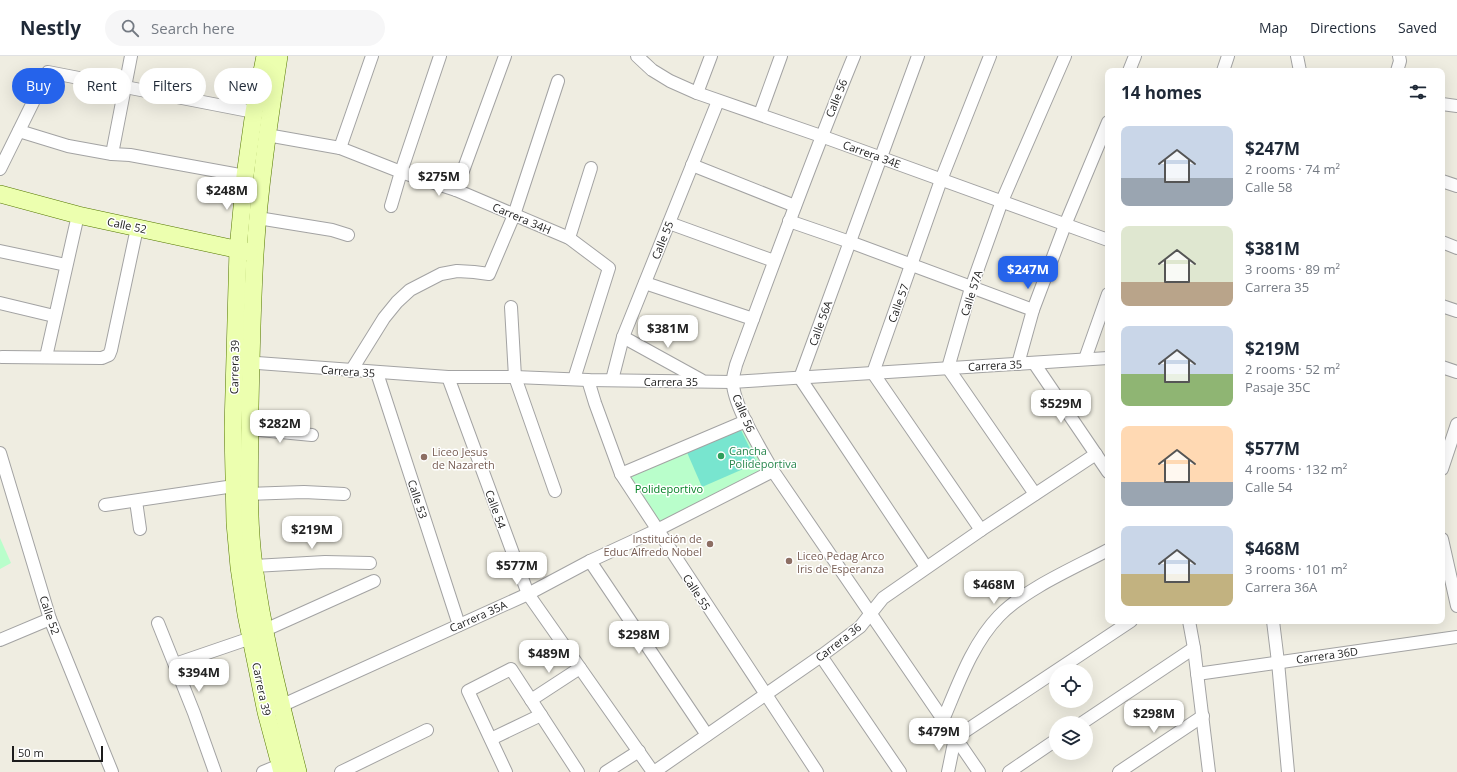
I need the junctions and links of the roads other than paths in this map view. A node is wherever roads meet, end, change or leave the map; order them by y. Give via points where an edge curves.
1 (131, 56) edge
2 (267, 56) edge
3 (372, 56) edge
4 (440, 56) edge
5 (505, 56) edge
6 (711, 56) edge
7 (781, 56) edge
8 (854, 56) edge
9 (918, 56) edge
10 (990, 56) edge
11 (1065, 56) edge
12 (1135, 56) edge
13 (1228, 56) edge
14 (1297, 56) edge
15 (1399, 56) edge
16 (639, 57) edge
17 (128, 68) edge
18 (1130, 68) edge
19 (1224, 68) edge
20 (1299, 68) edge
21 (1398, 68) edge
22 (73, 77) edge
23 (558, 80) dead end
24 (131, 88) edge
25 (697, 93) junction
26 (718, 101) junction
27 (121, 104) edge
28 (1445, 104) edge
29 (1457, 106) edge
30 (254, 112) junction
31 (760, 114) junction
32 (1105, 129) edge
33 (19, 131) junction
34 (267, 135) junction
35 (821, 136) junction
36 (340, 148) junction
37 (112, 154) junction
38 (880, 158) junction
39 (692, 165) junction
40 (591, 168) dead end
41 (0, 169) edge
42 (401, 172) junction
43 (245, 176) junction
44 (941, 180) junction
45 (1445, 182) edge
46 (1457, 186) edge
47 (456, 190) junction
48 (0, 194) edge
49 (1002, 201) junction
50 (391, 206) dead end
51 (795, 206) junction
52 (78, 215) junction
53 (514, 215) junction
54 (258, 218) junction
55 (789, 221) junction
56 (669, 223) junction
57 (1066, 226) junction
58 (137, 228) junction
59 (348, 235) dead end
60 (569, 238) junction
61 (1105, 239) edge
62 (850, 242) junction
63 (1445, 243) edge
64 (1457, 248) edge
65 (238, 249) junction
66 (0, 251) edge
67 (255, 253) junction
68 (774, 261) junction
69 (66, 265) junction
70 (911, 266) junction
71 (645, 282) junction
72 (971, 288) junction
73 (1105, 302) edge
74 (0, 303) edge
75 (511, 307) dead end
76 (1445, 307) edge
77 (1033, 310) junction
78 (1457, 311) edge
79 (54, 316) junction
80 (753, 319) junction
81 (623, 337) junction
82 (2, 357) dead end
83 (46, 357) junction
84 (1105, 358) edge
85 (1085, 359) junction
86 (243, 362) junction
87 (1034, 363) junction
88 (1018, 364) junction
89 (948, 368) junction
90 (1445, 368) edge
91 (351, 371) junction
92 (1457, 372) edge
93 (376, 373) junction
94 (873, 373) junction
95 (448, 377) junction
96 (515, 377) junction
97 (800, 378) junction
98 (574, 379) junction
99 (588, 380) junction
100 (612, 380) junction
101 (702, 381) junction
102 (732, 382) junction
103 (746, 422) junction
104 (250, 429) junction
105 (1452, 432) edge
106 (312, 435) dead end
107 (0, 453) edge
108 (1096, 454) junction
109 (1445, 458) edge
110 (1105, 468) edge
111 (773, 471) junction
112 (620, 474) junction
113 (234, 486) junction
114 (0, 487) edge
115 (555, 491) dead end
116 (250, 494) junction
117 (344, 494) dead end
118 (1035, 494) junction
119 (136, 500) junction
120 (15, 502) junction
121 (105, 505) dead end
122 (140, 529) dead end
123 (657, 530) junction
124 (981, 530) junction
125 (1105, 552) edge
126 (1445, 552) edge
127 (590, 561) junction
128 (370, 563) dead end
129 (254, 566) junction
130 (926, 567) junction
131 (374, 581) dead end
132 (528, 594) junction
133 (1457, 606) edge
134 (870, 613) junction
135 (50, 618) junction
136 (158, 623) dead end
137 (1126, 624) edge
138 (1190, 624) edge
139 (1273, 624) edge
140 (459, 625) junction
141 (258, 634) junction
142 (1457, 638) edge
143 (0, 640) edge
144 (1194, 648) junction
145 (821, 656) junction
146 (1278, 662) junction
147 (174, 664) junction
148 (580, 668) junction
149 (1197, 674) junction
150 (765, 695) junction
151 (531, 700) junction
152 (274, 709) junction
153 (541, 715) junction
154 (1092, 716) edge
155 (1203, 716) junction
156 (943, 720) junction
157 (427, 730) dead end
158 (707, 735) junction
159 (955, 738) junction
160 (491, 739) junction
161 (1049, 745) edge
162 (638, 751) junction
163 (281, 769) edge
164 (112, 772) edge
165 (215, 772) edge
166 (263, 772) edge
167 (298, 772) edge
168 (341, 772) edge
169 (506, 772) edge
170 (578, 772) edge
171 (606, 772) edge
172 (653, 772) edge
173 (817, 772) edge
174 (900, 772) edge
175 (948, 772) edge
176 (979, 772) edge
177 (1009, 772) edge
178 (1119, 772) edge
179 (1209, 772) edge
180 (1288, 772) edge

1 - 17 street
2 - 30 main road, Carrera 39
2 - 34 main road, Carrera 39
3 - 36 street
4 - 42 street
5 - 47 street
6 - 25 street
7 - 31 street
8 - 35 street, Calle 56
9 - 38 street, Calle 56A
10 - 44 street, Calle 57
11 - 49 street, Calle 57A
12 - 18 street
13 - 19 street
14 - 20 street
15 - 21 street
16 - 25 street, Carrera 34E via 652,70
22 - 33 street via 48,72
23 - 53 street
24 - 30 street
25 - 26 street, Carrera 34E
26 - 31 street, Carrera 34E
26 - 39 street, Calle 55
27 - 37 street
28 - 29 street
30 - 43 main road, Carrera 39
31 - 35 street, Carrera 34E
32 - 57 street
33 - 37 street via 68,146
33 - 41 street
34 - 36 street, Carrera 34H
34 - 54 main road, Carrera 39
35 - 38 street, Carrera 34E
35 - 51 street, Calle 56
36 - 42 street, Carrera 34H
37 - 43 street
38 - 44 street, Carrera 34E
38 - 62 street, Calle 56A
39 - 51 street
39 - 56 street, Calle 55
40 - 60 street
42 - 47 street, Carrera 34H
42 - 50 street
43 - 65 main road, Carrera 39
44 - 49 street, Carrera 34E
44 - 70 street, Calle 57
45 - 46 street
47 - 53 street, Carrera 34H
48 - 52 main road, Calle 52
49 - 57 street, Carrera 34E
49 - 72 street, Calle 57A
51 - 55 street, Calle 56
52 - 58 main road, Calle 52
52 - 69 street
53 - 60 street, Carrera 34H
53 - 91 street via 488,274 457,271 441,274 410,290 384,318
54 - 59 street
54 - 67 main road, Carrera 39
55 - 62 street
55 - 68 street, Calle 56
56 - 68 street
56 - 71 street, Calle 55
57 - 61 street, Carrera 34E
57 - 77 street
58 - 65 main road, Calle 52
58 - 83 street via 109,355 102,358
60 - 98 street, Carrera 34H via 609,268
62 - 70 street
62 - 97 street, Calle 56A
63 - 64 street
65 - 67 main road, Calle 52
65 - 86 main road, Carrera 39
66 - 69 street
67 - 86 main road, Carrera 39 via 252,315
68 - 80 street, Calle 56
69 - 79 street
70 - 72 street
70 - 94 street, Calle 57
71 - 80 street
71 - 81 street, Calle 55
72 - 77 street
72 - 89 street, Calle 57A
73 - 85 street
74 - 79 street
75 - 96 street
76 - 78 street
77 - 88 street
79 - 83 street
80 - 102 street, Calle 56
81 - 100 street, Calle 55
81 - 101 street
82 - 83 street
84 - 85 street, Carrera 35
85 - 87 street, Carrera 35
86 - 91 street, Carrera 35
86 - 104 main road, Carrera 39
86 - 113 main road, Carrera 39 via 233,428
87 - 88 street, Carrera 35
87 - 108 street
88 - 89 street, Carrera 35
89 - 94 street, Carrera 35
89 - 118 street
90 - 92 street
91 - 93 street, Carrera 35
93 - 95 street, Carrera 35
93 - 140 street, Calle 53
94 - 97 street, Carrera 35
94 - 124 street
95 - 96 street, Carrera 35
95 - 132 street, Calle 54
96 - 98 street, Carrera 35
96 - 115 street
97 - 102 street, Carrera 35
97 - 130 street
98 - 99 street, Carrera 35
99 - 100 street, Carrera 35
99 - 112 street, Calle 55
100 - 101 street, Carrera 35
101 - 102 street, Carrera 35
102 - 103 street, Calle 56
103 - 111 street, Calle 56
103 - 112 street
104 - 106 street
104 - 116 main road, Carrera 39
105 - 109 street
107 - 120 street, Calle 52
108 - 110 street
108 - 118 street, Carrera 36
111 - 123 street, Carrera 35A
111 - 134 street, Calle 56
112 - 123 street, Calle 55
113 - 119 street
113 - 141 main road, Carrera 39 via 239,567
114 - 120 street
116 - 117 street
116 - 129 main road, Carrera 39
118 - 124 street, Carrera 36
119 - 121 street
119 - 122 street
120 - 135 street, Calle 52
123 - 127 street, Carrera 35A
123 - 150 street, Calle 55
124 - 130 street, Carrera 36
125 - 156 street via 1025,596 999,616 968,662
126 - 133 street
127 - 132 street, Carrera 35A
127 - 158 street
128 - 129 street via 325,562
129 - 141 main road, Carrera 39
130 - 134 street, Carrera 36 via 883,598
131 - 141 street
132 - 140 street, Carrera 35A
132 - 148 street, Calle 54
134 - 145 street, Carrera 36 via 860,627
134 - 156 street, Calle 56
135 - 143 street
135 - 164 street, Calle 52
136 - 147 street
137 - 159 street
138 - 144 street
139 - 146 street
140 - 152 street, Carrera 35A
141 - 147 street
141 - 152 main road, Carrera 39
142 - 146 street, Carrera 36D
144 - 149 street
144 - 154 street
145 - 150 street, Carrera 36
145 - 174 street
146 - 149 street, Carrera 36D
146 - 180 street
147 - 165 street
148 - 151 street
148 - 162 street, Calle 54
149 - 155 street
150 - 158 street, Carrera 36
150 - 173 street, Calle 55
151 - 153 street
151 - 160 street via 511,669 468,691
152 - 163 main road, Carrera 39
152 - 167 main road, Carrera 39
153 - 160 street
153 - 170 street
155 - 178 street
155 - 179 street
156 - 159 street, Calle 56
157 - 168 street
158 - 172 street, Carrera 36
159 - 175 street
159 - 176 street, Calle 56
160 - 169 street
161 - 177 street
162 - 171 street
162 - 172 street, Calle 54
163 - 166 street

